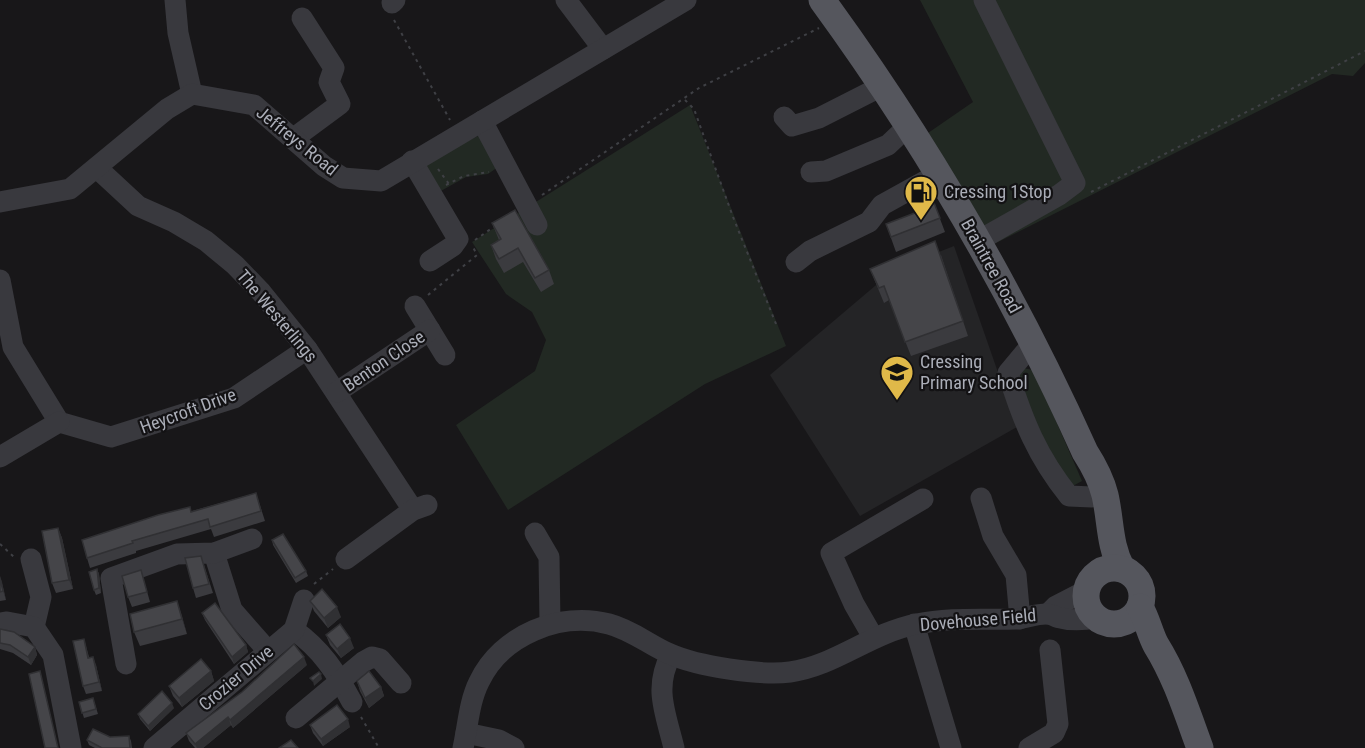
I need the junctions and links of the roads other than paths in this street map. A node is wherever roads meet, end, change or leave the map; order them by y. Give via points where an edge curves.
1 (175, 0) edge
2 (566, 0) edge
3 (686, 0) edge
4 (984, 0) edge
5 (829, 11) edge
6 (303, 18) dead end
7 (603, 49) junction
8 (882, 86) junction
9 (192, 94) junction
10 (784, 117) dead end
11 (482, 121) junction
12 (908, 126) junction
13 (294, 138) junction
14 (412, 161) junction
15 (98, 168) junction
16 (811, 172) dead end
17 (938, 174) junction
18 (0, 202) edge
19 (537, 225) dead end
20 (978, 241) junction
21 (800, 252) dead end
22 (430, 261) dead end
23 (0, 280) edge
24 (415, 306) road end
25 (430, 330) junction
26 (1033, 343) junction
27 (307, 349) junction
28 (445, 355) dead end
29 (337, 392) junction
30 (59, 422) junction
31 (1084, 452) junction
32 (0, 457) edge
33 (1092, 497) junction
34 (981, 498) dead end
35 (923, 499) dead end
36 (535, 533) dead end
37 (252, 539) dead end
38 (214, 553) junction
39 (31, 559) dead end
40 (346, 559) road end
41 (1122, 569) junction
42 (1091, 583) junction
43 (304, 600) road end
44 (1140, 607) junction
45 (1048, 614) junction
46 (1020, 619) junction
47 (1107, 621) junction
48 (0, 623) edge
49 (550, 623) junction
50 (914, 624) junction
51 (34, 627) junction
52 (294, 630) junction
53 (873, 637) junction
54 (1156, 644) junction
55 (1050, 650) dead end
56 (268, 651) junction
57 (670, 655) junction
58 (126, 664) dead end
59 (341, 680) junction
60 (400, 683) dead end
61 (352, 702) road end
62 (296, 718) dead end
63 (465, 741) edge
64 (71, 748) edge
65 (154, 748) edge
66 (514, 748) edge
67 (674, 748) edge
68 (951, 748) edge
69 (1029, 748) edge
70 (1200, 748) edge

1 - 9 street
2 - 7 street
3 - 7 street, Jeffreys Road
4 - 20 street via 1075,183
5 - 8 main road, Braintree Road
6 - 13 street via 334,68 329,82 340,104
7 - 11 street, Jeffreys Road
8 - 10 street via 819,118 792,126
8 - 12 main road, Braintree Road
9 - 13 street, Jeffreys Road via 254,105
9 - 15 street via 167,109
11 - 14 street, Jeffreys Road
11 - 19 street
12 - 16 street via 888,145 826,171
12 - 17 main road, Braintree Road
13 - 14 street, Jeffreys Road via 343,178 381,180
14 - 22 street via 458,239
15 - 18 street via 70,189
15 - 27 street, The Westerlings via 138,206 206,241 234,265
17 - 20 main road, Braintree Road
17 - 21 street via 882,205 869,222 810,251
20 - 26 main road, Braintree Road
23 - 30 street via 13,347
24 - 25 street
25 - 28 street
25 - 29 street, Benton Close
26 - 31 main road, Braintree Road
26 - 33 street via 1008,373 1025,427 1069,496
27 - 29 street, The Westerlings
27 - 30 street, Heycroft Drive via 234,398 122,434 111,437
29 - 40 street, The Westerlings via 420,507
30 - 32 street
31 - 33 main road, Braintree Road
31 - 41 main road, Braintree Road via 1105,493 1112,548
33 - 42 main road, Braintree Road via 1096,530
34 - 46 street via 993,536 1016,575
35 - 53 street via 831,553
36 - 49 street via 549,557
37 - 38 street
38 - 56 street via 232,610
38 - 58 street via 177,554 111,578
39 - 51 street via 41,597
41 - 42 main road via 1108,569
41 - 44 main road via 1139,584
42 - 45 street, Dovehouse Field
42 - 47 main road via 1088,605
43 - 52 street
44 - 47 main road via 1132,618
44 - 54 main road
45 - 46 street, Dovehouse Field
45 - 47 street, Dovehouse Field
46 - 50 street, Dovehouse Field
47 - 54 main road
48 - 51 street
49 - 57 street, Dovehouse Field via 609,624 636,634
49 - 63 street, Dovehouse Field via 517,639 485,669 473,696
50 - 53 street, Dovehouse Field
50 - 68 street
51 - 64 street via 53,655
52 - 56 street, Crozier Drive
52 - 59 street via 314,644
53 - 57 street, Dovehouse Field via 825,663 792,672 754,672
54 - 70 main road via 1168,663
55 - 69 street via 1058,724 1054,733
56 - 65 street, Crozier Drive
57 - 67 street via 663,669 661,691
59 - 60 street via 372,657 380,659
59 - 61 street
59 - 62 street
63 - 66 street via 499,740

